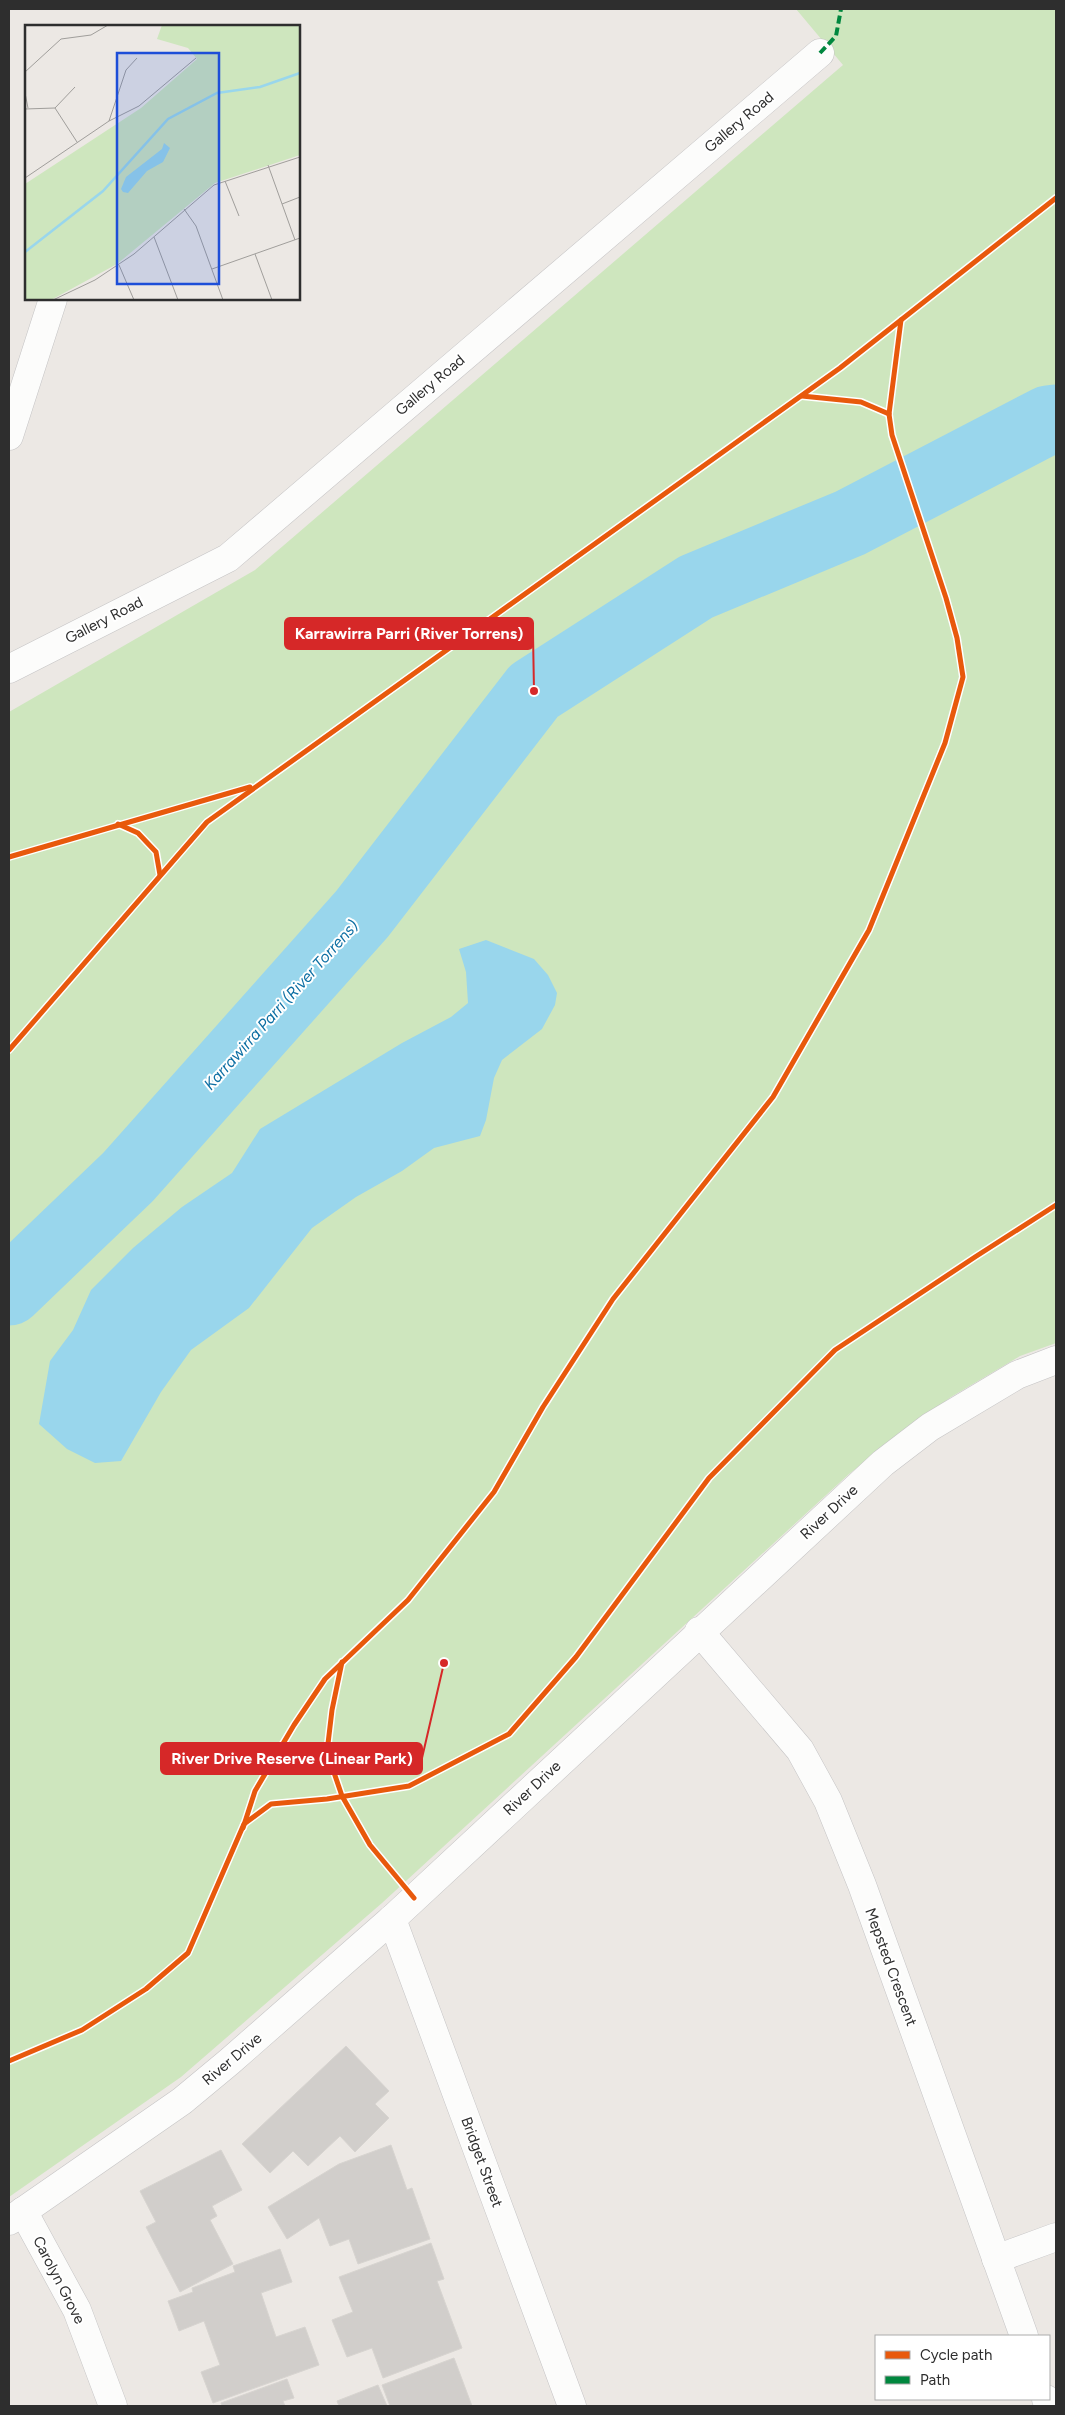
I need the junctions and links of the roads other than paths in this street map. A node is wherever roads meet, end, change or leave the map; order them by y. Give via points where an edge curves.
1 (820, 53) dead end
2 (54, 300) edge
3 (9, 436) edge
4 (9, 669) edge
5 (1056, 1360) edge
6 (699, 1632) junction
7 (392, 1918) junction
8 (16, 2216) edge
9 (1056, 2237) edge
10 (996, 2259) junction
11 (1024, 2335) edge
12 (113, 2406) edge
13 (572, 2406) edge

1 - 4 street, Gallery Road via 228,558
2 - 3 street
5 - 6 street, River Drive via 1017,1375 930,1426 883,1463
6 - 7 street, River Drive
6 - 10 street, Mepsted Crescent via 800,1750 828,1801 862,1885
7 - 8 street, River Drive via 182,2101
7 - 13 street, Bridget Street
8 - 12 street, Carolyn Grove via 78,2310
9 - 10 street
10 - 11 street, Mepsted Crescent

